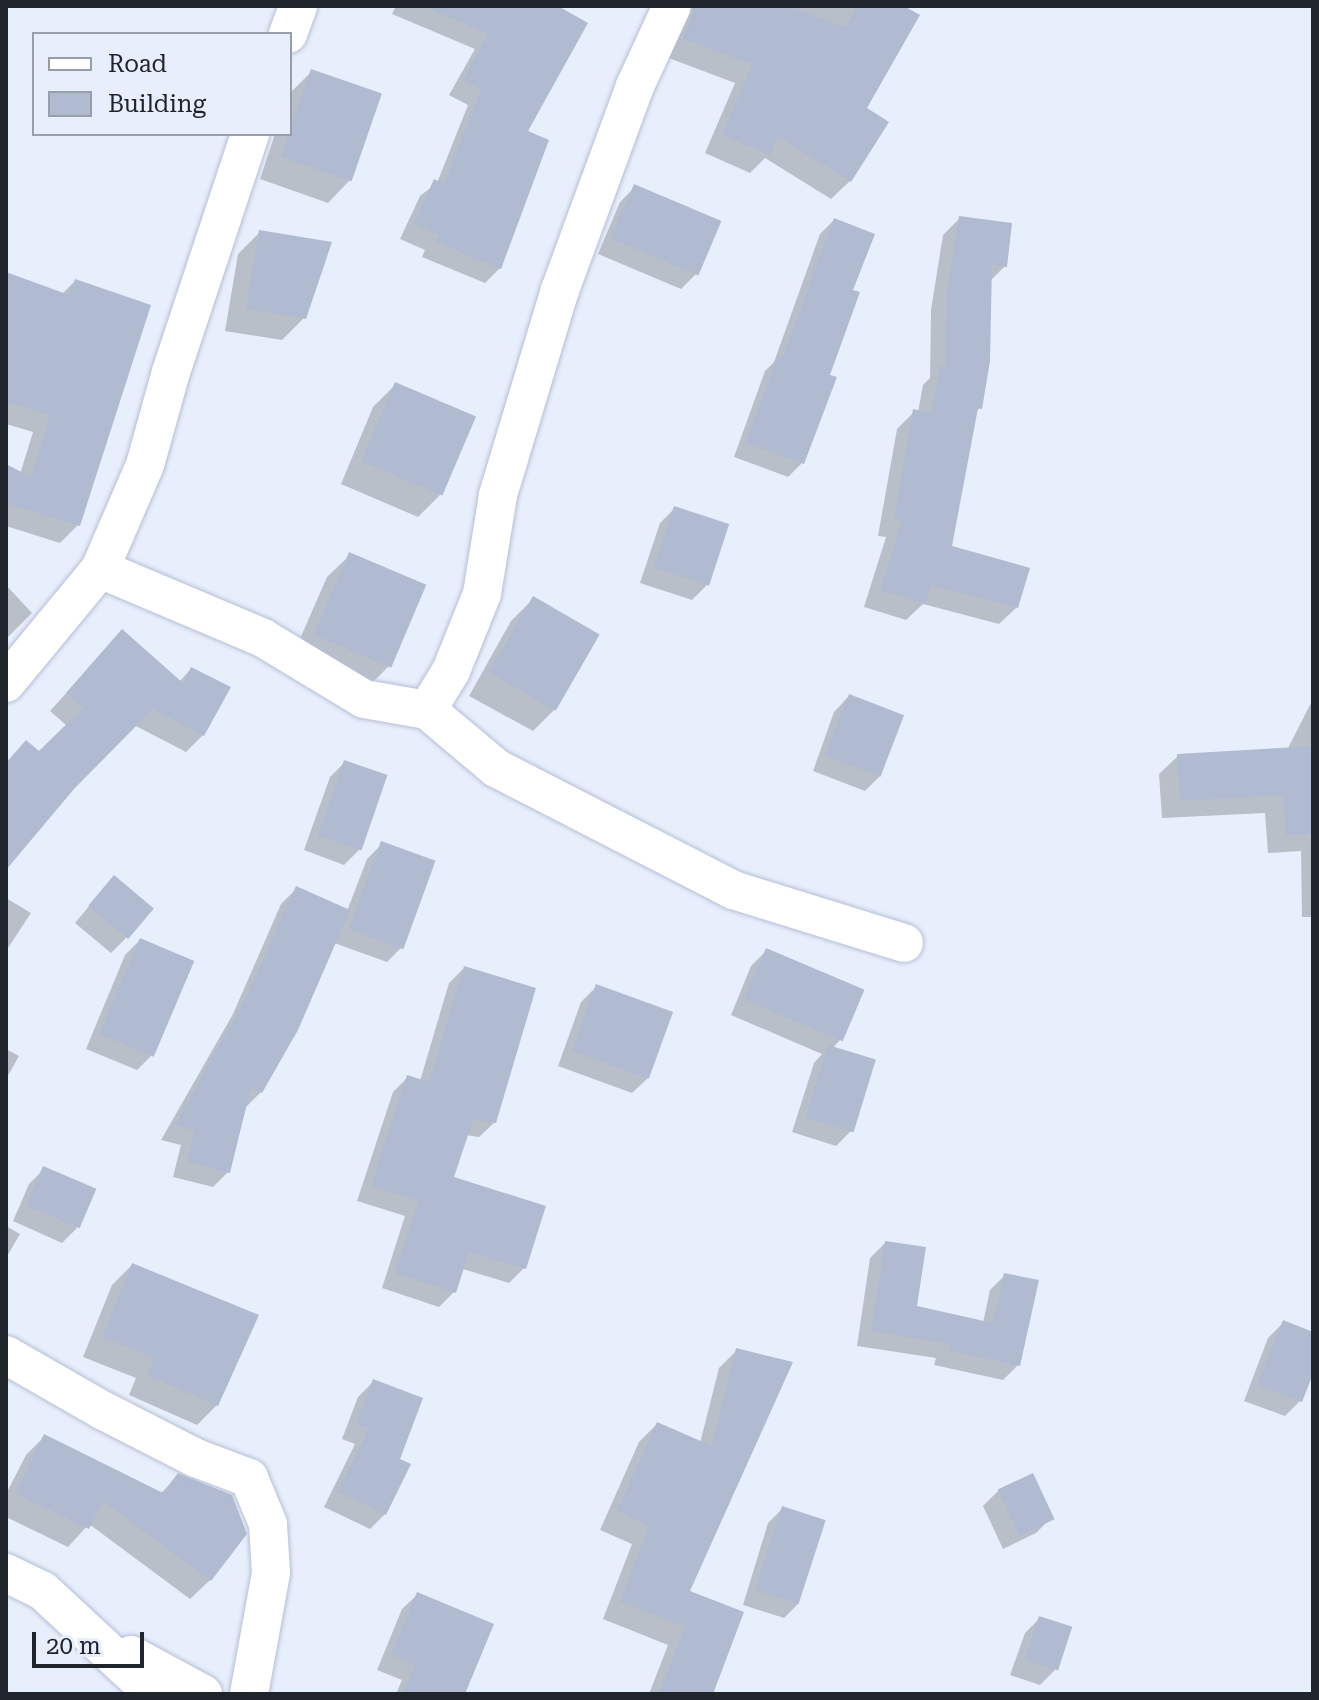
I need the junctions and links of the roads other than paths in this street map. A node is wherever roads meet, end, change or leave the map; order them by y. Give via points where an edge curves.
1 (298, 6) edge
2 (672, 6) edge
3 (289, 32) edge
4 (249, 136) edge
5 (100, 569) junction
6 (6, 683) edge
7 (427, 710) junction
8 (904, 943) dead end
9 (6, 1355) edge
10 (6, 1573) edge
11 (87, 1631) junction
12 (154, 1694) edge
13 (203, 1694) edge
14 (249, 1694) edge

1 - 3 street
2 - 7 street via 593,194 529,388 498,495 482,594 451,671
4 - 5 street via 145,465
5 - 6 street
5 - 7 street via 263,638 364,699
7 - 8 street via 496,768 733,890
9 - 14 street via 196,1458 249,1478 268,1524 271,1573
10 - 11 street via 43,1591
11 - 12 street
11 - 13 street

